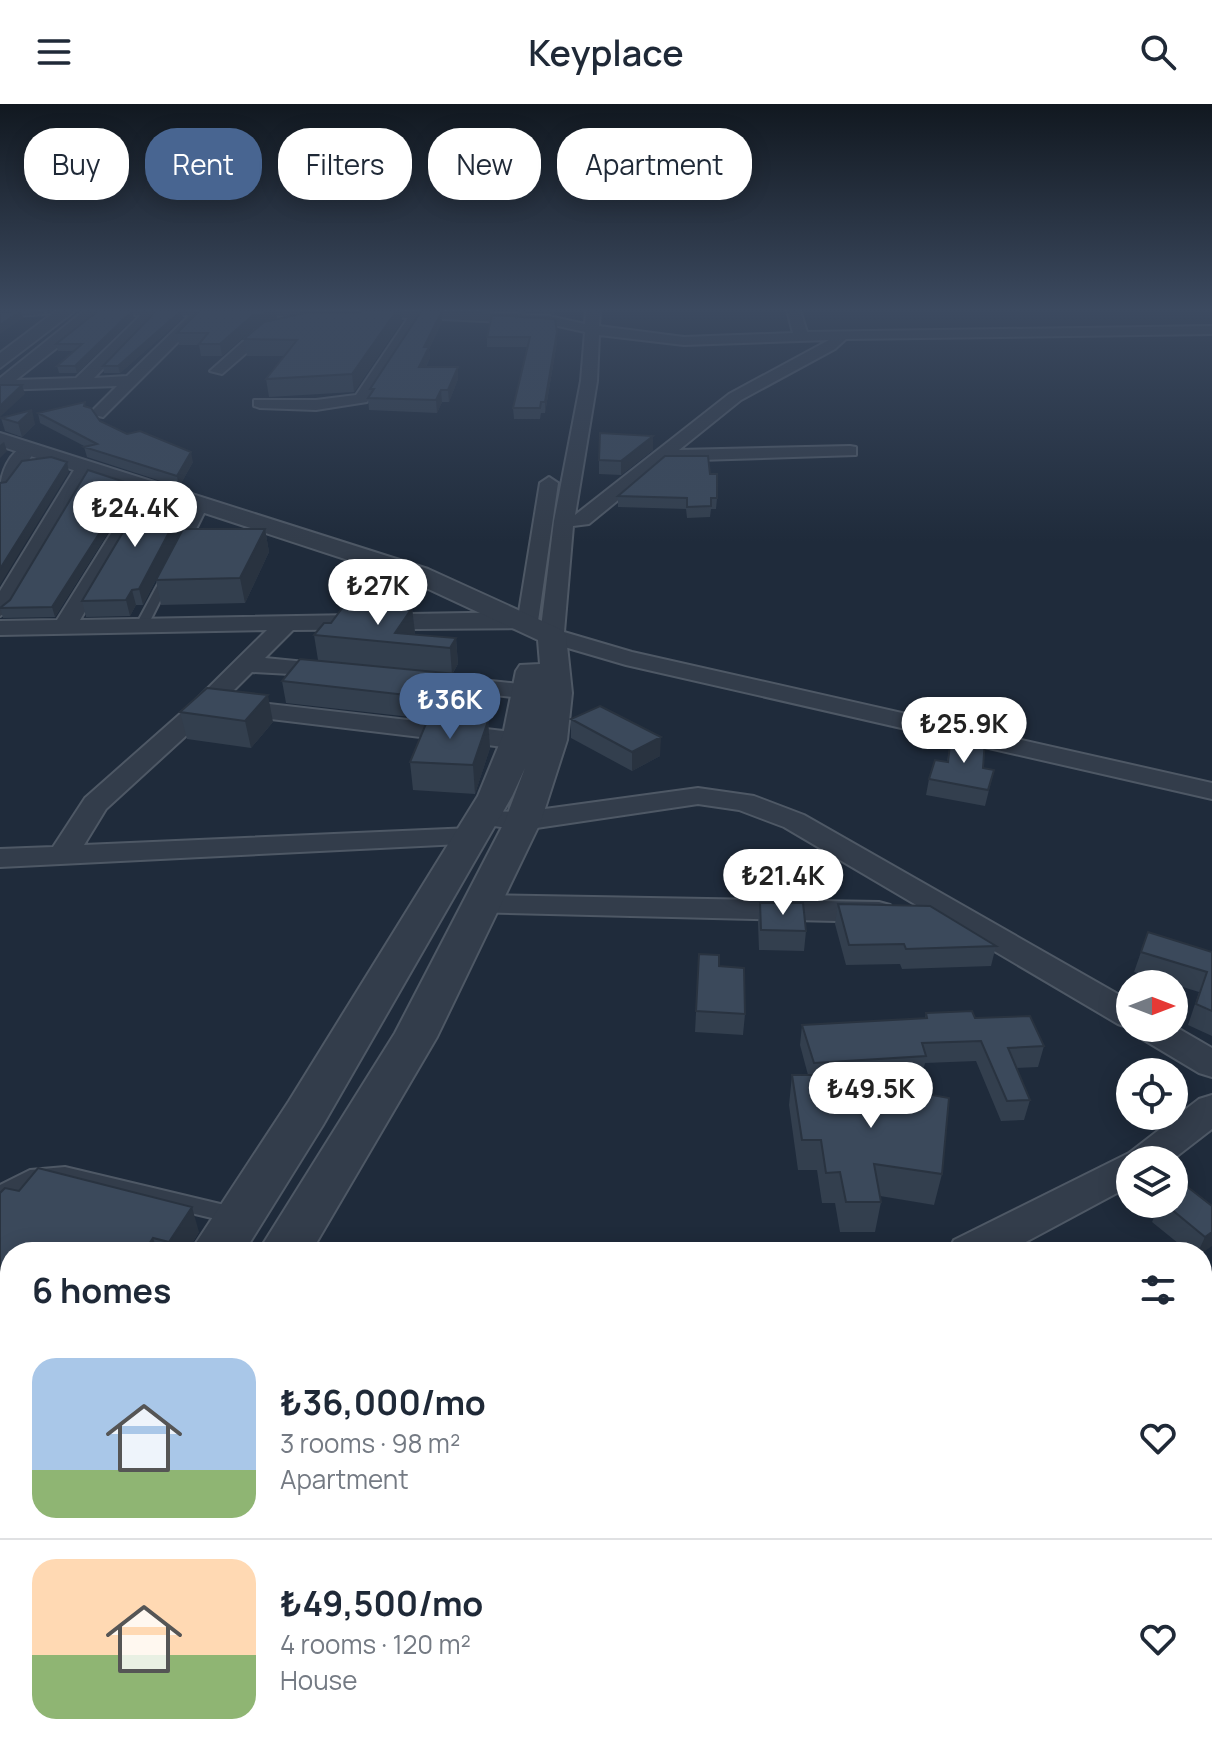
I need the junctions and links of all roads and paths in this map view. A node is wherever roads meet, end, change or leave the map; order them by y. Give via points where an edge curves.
1 (123, 387) edge
2 (369, 387) edge
3 (588, 387) edge
4 (754, 387) edge
5 (260, 403) dead end
6 (97, 414) edge
7 (0, 439) edge
8 (27, 450) junction
9 (850, 451) dead end
10 (662, 456) junction
11 (554, 458) dead end
12 (83, 470) junction
13 (0, 486) edge
14 (147, 491) junction
15 (202, 507) junction
16 (564, 521) junction
17 (0, 609) edge
18 (288, 622) junction
19 (142, 625) junction
20 (533, 626) junction
21 (64, 627) junction
22 (0, 628) edge
23 (246, 664) junction
24 (368, 675) edge
25 (413, 680) edge
26 (530, 692) junction
27 (206, 704) junction
28 (521, 741) junction
29 (1212, 791) edge
30 (523, 821) junction
31 (477, 827) junction
32 (63, 855) junction
33 (0, 858) edge
34 (481, 905) junction
35 (954, 913) junction
36 (1116, 1008) edge
37 (1175, 1042) edge
38 (1212, 1064) edge
39 (1212, 1109) edge
40 (1163, 1146) edge
41 (1116, 1175) edge
42 (0, 1194) edge
43 (239, 1217) junction
44 (223, 1242) edge
45 (290, 1242) edge
46 (988, 1242) edge

1 - 6 street
2 - 5 street via 361,399 316,405
3 - 16 street
4 - 10 street
7 - 8 street
8 - 12 street
8 - 13 street
9 - 10 street
10 - 16 street via 582,520
11 - 20 street
12 - 14 street
12 - 17 street
14 - 15 street
14 - 21 street
15 - 19 lane
15 - 20 street via 416,571
16 - 20 street
18 - 19 street
18 - 20 street
18 - 23 street
19 - 21 street
20 - 26 street
20 - 29 street via 626,658
20 - 30 street via 557,693 551,740
21 - 22 street
23 - 24 street
23 - 27 street
25 - 26 street
26 - 28 street
27 - 28 street
27 - 32 street via 95,804
28 - 31 street
30 - 31 street
30 - 34 street
30 - 35 street via 698,796 744,802 794,821
31 - 32 street
31 - 43 street
32 - 33 street
34 - 35 street
34 - 45 street via 415,1037
35 - 36 street
37 - 38 street
39 - 40 street
41 - 46 street
42 - 43 lane via 30,1178 65,1175
43 - 44 street

